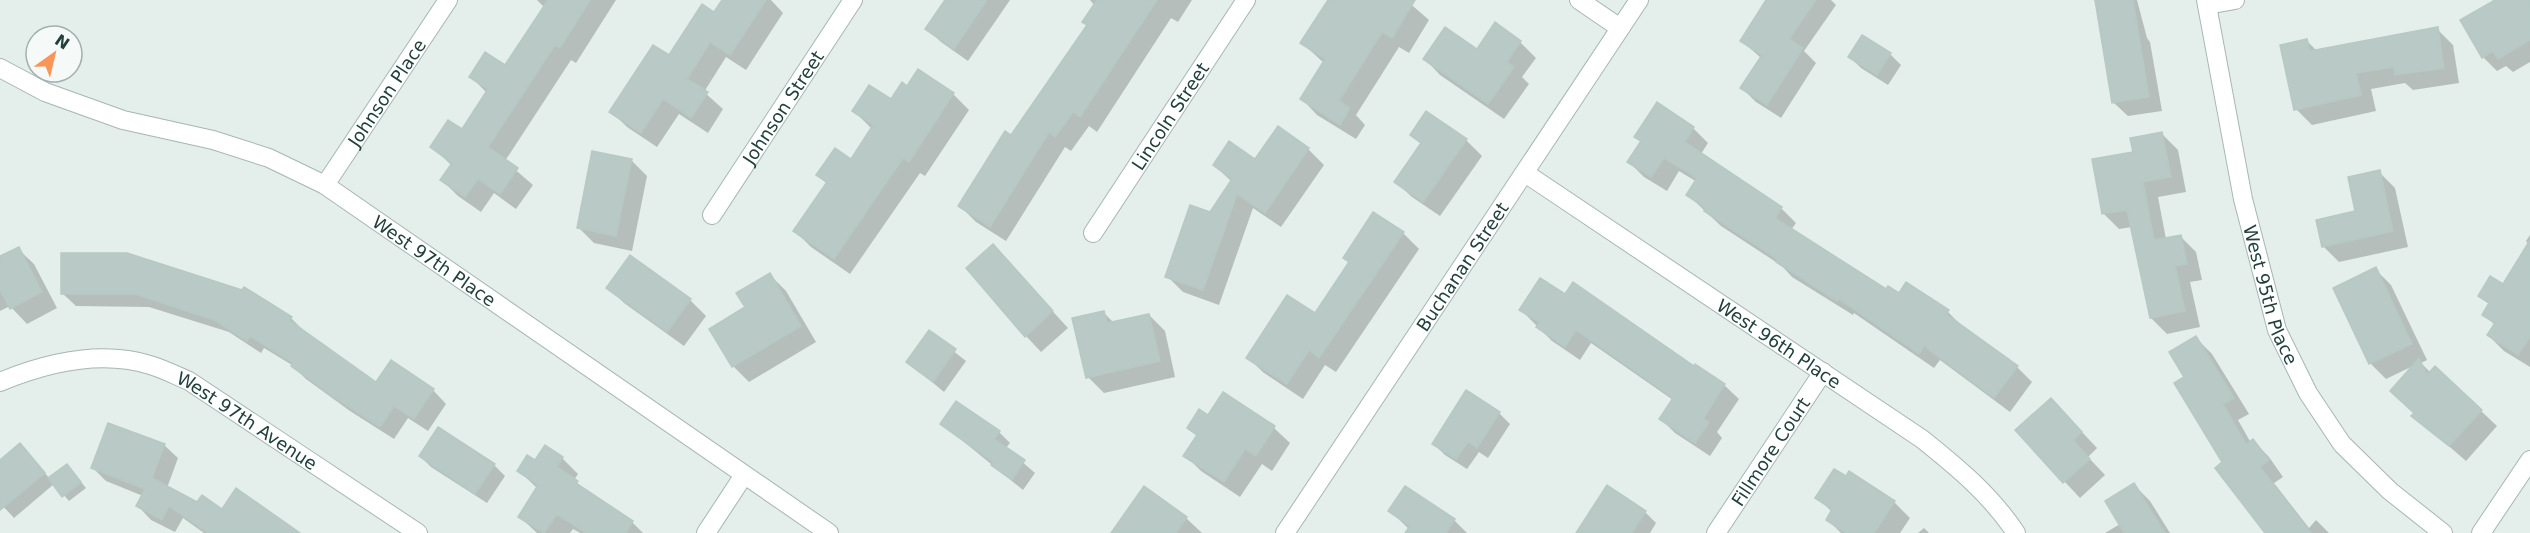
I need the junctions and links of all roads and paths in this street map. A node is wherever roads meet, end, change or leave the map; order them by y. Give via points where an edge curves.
1 (448, 0) edge
2 (853, 0) edge
3 (1246, 0) edge
4 (1579, 0) edge
5 (1639, 0) edge
6 (2235, 0) edge
7 (2206, 3) edge
8 (1620, 28) junction
9 (0, 68) edge
10 (1524, 173) junction
11 (325, 184) junction
12 (712, 215) dead end
13 (1093, 233) dead end
14 (1823, 372) junction
15 (0, 382) edge
16 (2530, 460) edge
17 (744, 475) junction
18 (418, 533) edge
19 (706, 533) edge
20 (829, 533) edge
21 (1285, 533) edge
22 (1716, 533) edge
23 (2016, 533) edge
24 (2443, 533) edge
25 (2481, 533) edge

1 - 11 street, Johnson Place
2 - 12 street, Johnson Street
3 - 13 street, Lincoln Street
4 - 8 street
5 - 8 street, Buchanan Street
6 - 7 street
7 - 24 street, West 95th Place via 2243,199 2277,330 2308,393 2342,444 2390,491
8 - 10 street, Buchanan Street
9 - 11 street, West 97th Place via 56,96 123,120 213,140 269,158
10 - 14 street, West 96th Place
10 - 21 street, Buchanan Street
11 - 17 street, West 97th Place
14 - 22 street, Fillmore Court
14 - 23 street, West 96th Place via 1922,439 1966,475
15 - 18 street, West 97th Avenue via 57,363 107,358 150,364 189,381
16 - 25 street
17 - 19 street
17 - 20 street, West 97th Place

